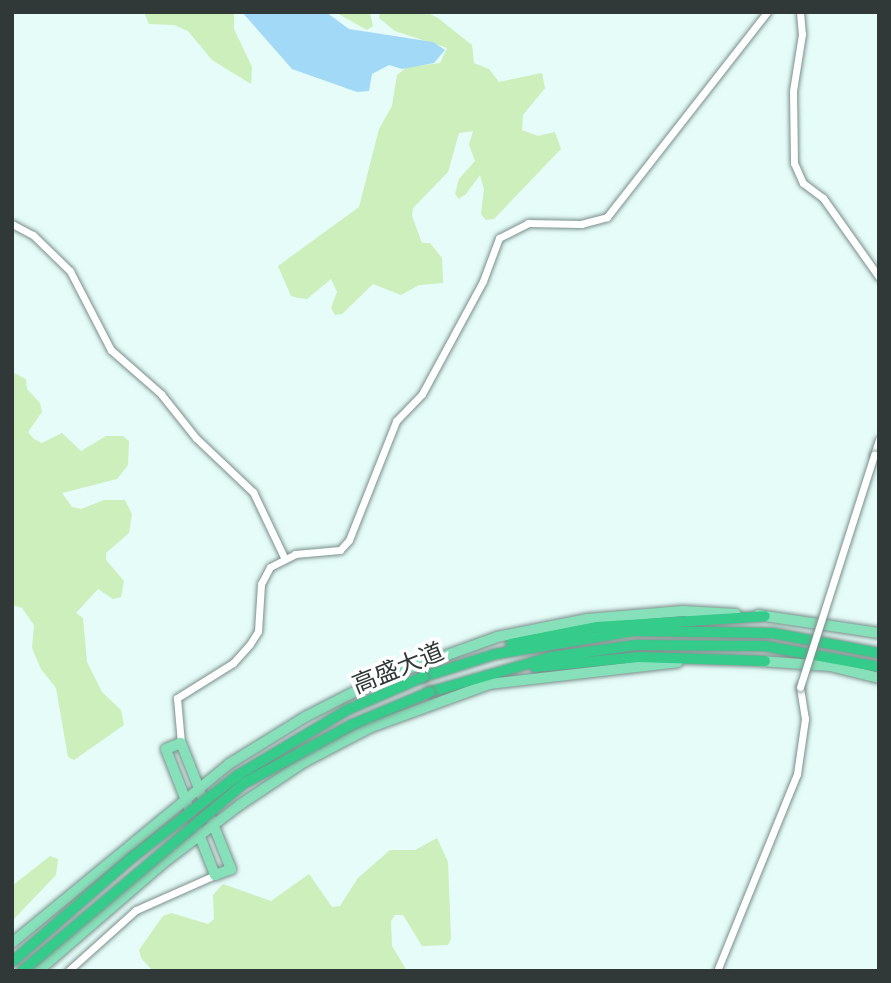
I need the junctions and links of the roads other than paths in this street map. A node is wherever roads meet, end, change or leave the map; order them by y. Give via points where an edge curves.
1 (767, 12) edge
2 (800, 12) edge
3 (12, 224) edge
4 (879, 277) edge
5 (879, 440) edge
6 (284, 557) junction
7 (765, 616) junction
8 (879, 633) edge
9 (879, 653) edge
10 (765, 661) junction
11 (879, 667) edge
12 (501, 669) junction
13 (444, 670) junction
14 (879, 678) edge
15 (181, 743) junction
16 (199, 788) junction
17 (186, 799) junction
18 (214, 826) junction
19 (200, 836) junction
20 (215, 874) junction
21 (12, 943) edge
22 (12, 962) edge
23 (22, 971) edge
24 (38, 971) edge
25 (68, 971) edge
26 (717, 971) edge

1 - 6 street via 607,217 594,223 528,223 499,238 482,281 422,394 396,421 349,540 340,551 326,555
2 - 4 street via 802,34 793,91 794,163 803,183 823,198
3 - 6 street via 33,235 70,271 111,350 161,394 196,438 253,492
5 - 26 street, bridge via 800,687 805,719 797,774
6 - 15 street via 270,567 261,584 258,631 250,643 233,663 177,698
7 - 8 main road, 高盛大道
7 - 13 highway via 684,619 546,635 495,648
7 - 16 main road, 高盛大道 via 683,611 587,620 497,638 419,662 337,700 240,757
9 - 13 highway, 高盛大道 via 772,633 683,629 548,643
10 - 12 highway via 638,657
10 - 14 main road, 高盛大道 via 830,666
10 - 18 main road, 高盛大道 via 600,668 460,691 371,727 304,762
11 - 12 highway, 高盛大道 via 765,646 685,644 590,651
12 - 23 highway, 高盛大道, bridge via 353,724 243,783
13 - 22 highway, 高盛大道, bridge via 347,710 237,775
15 - 16 main road
15 - 17 main road via 166,749
16 - 17 main road, 高盛大道
16 - 18 main road
17 - 19 main road
17 - 21 main road, 高盛大道
18 - 19 main road, 高盛大道
18 - 20 main road via 231,869
19 - 20 main road
19 - 24 main road, 高盛大道
20 - 25 street via 136,910

